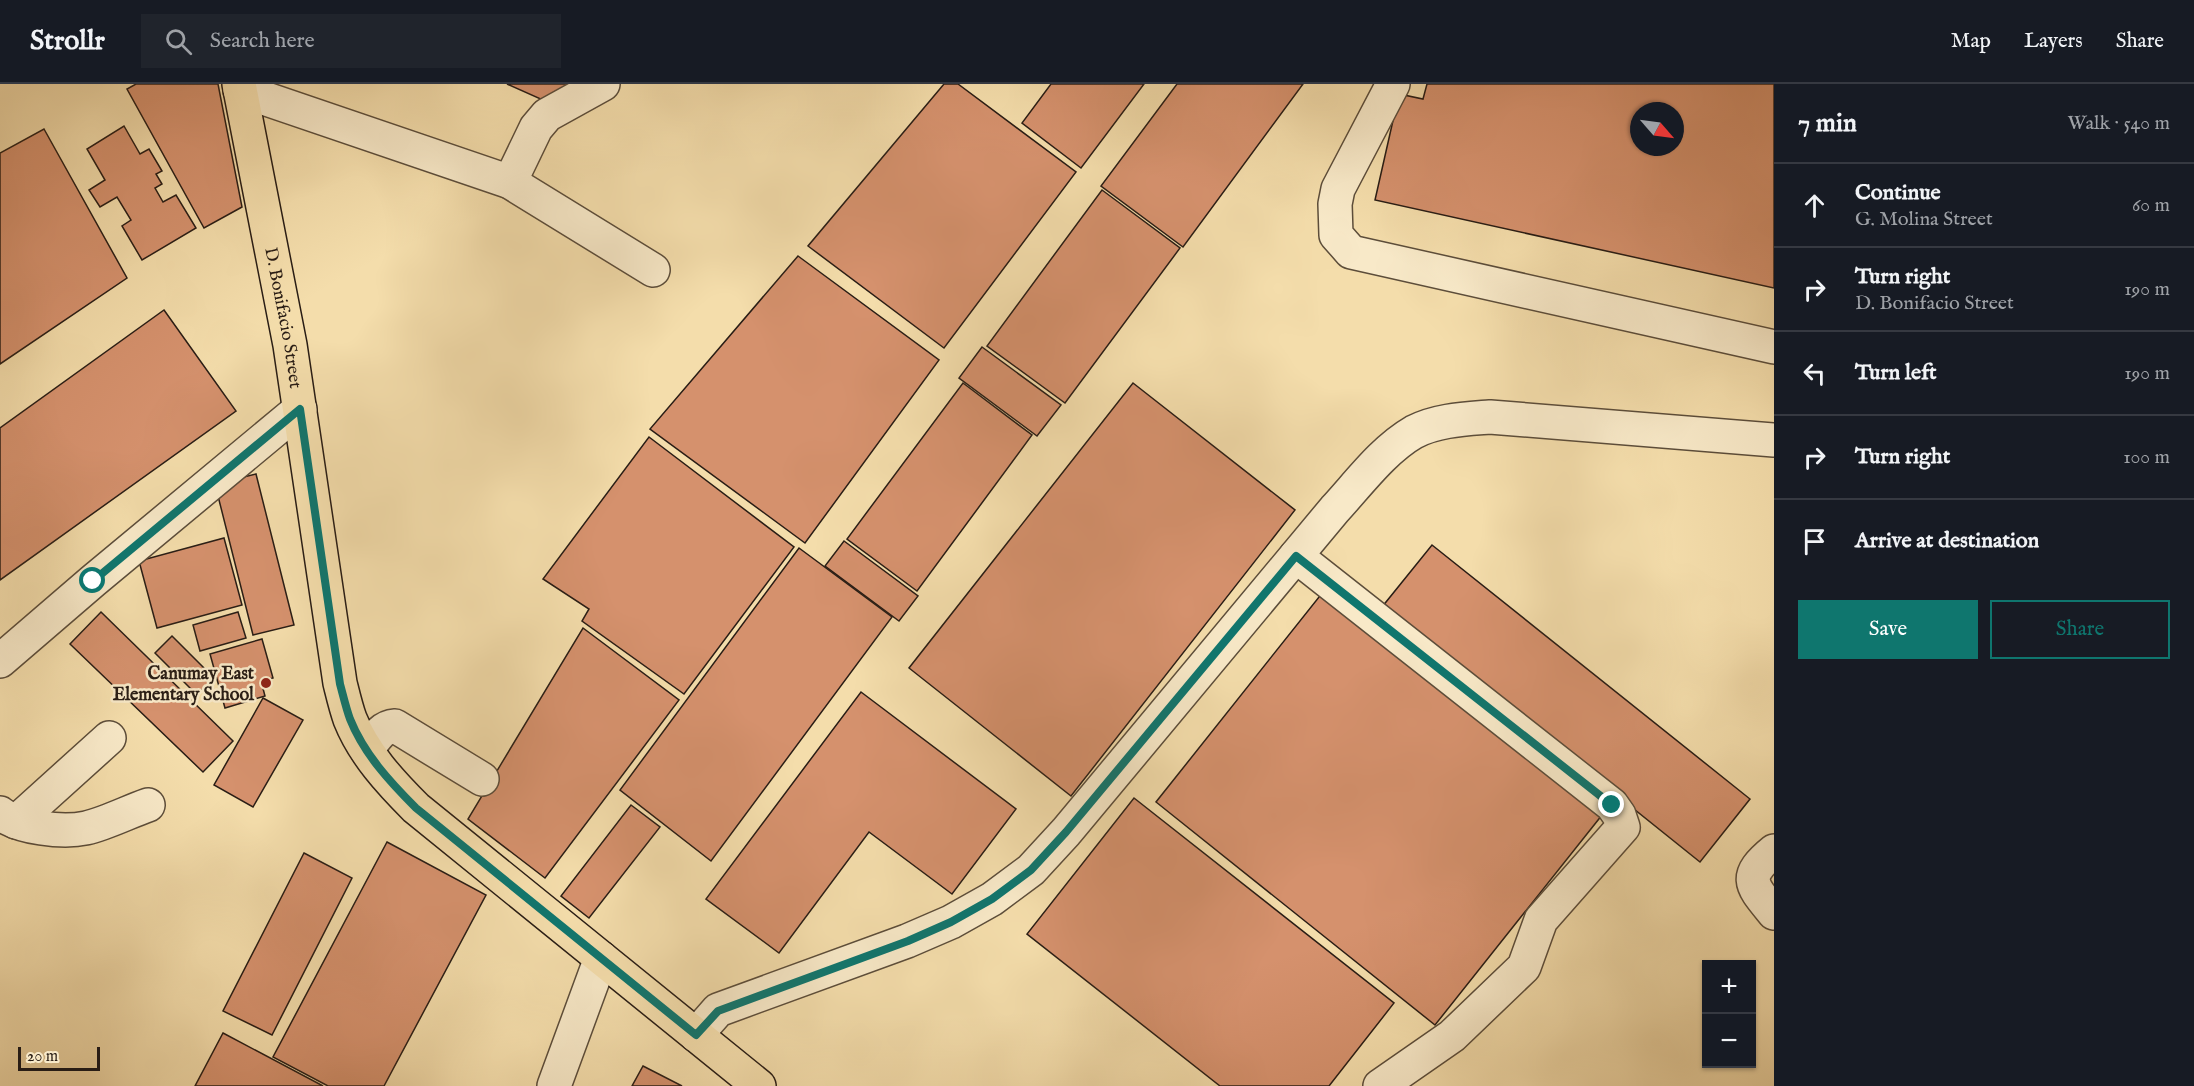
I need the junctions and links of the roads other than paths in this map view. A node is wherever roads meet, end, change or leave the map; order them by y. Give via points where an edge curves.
1 (603, 84) edge
2 (1393, 84) edge
3 (239, 87) edge
4 (510, 182) junction
5 (652, 270) dead end
6 (1774, 347) edge
7 (300, 409) junction
8 (1774, 440) edge
9 (1296, 556) junction
10 (0, 661) edge
11 (109, 738) dead end
12 (367, 750) junction
13 (482, 779) dead end
14 (148, 805) dead end
15 (8, 818) edge
16 (1774, 851) edge
17 (1774, 913) edge
18 (601, 957) junction
19 (696, 1035) junction
20 (554, 1086) edge
21 (759, 1086) edge
22 (1380, 1086) edge

1 - 4 street via 547,115 536,128
2 - 6 street via 1338,189 1336,235 1351,252
3 - 4 street
3 - 7 main road, D. Bonifacio Street
4 - 5 street
7 - 10 street
7 - 12 main road, D. Bonifacio Street via 340,684 350,719
8 - 9 street via 1490,417 1448,421 1415,432 1381,458
9 - 19 street via 1031,870 992,899 951,922 718,1011
9 - 22 street via 1612,805 1623,827 1541,921 1524,967 1452,1036
11 - 15 street
12 - 13 street via 382,730 395,726
12 - 18 main road, D. Bonifacio Street via 386,778 416,808
14 - 15 street via 85,828 28,826
16 - 17 street via 1761,862 1753,886
18 - 19 main road, D. Bonifacio Street
18 - 20 street
19 - 21 main road, D. Bonifacio Street

